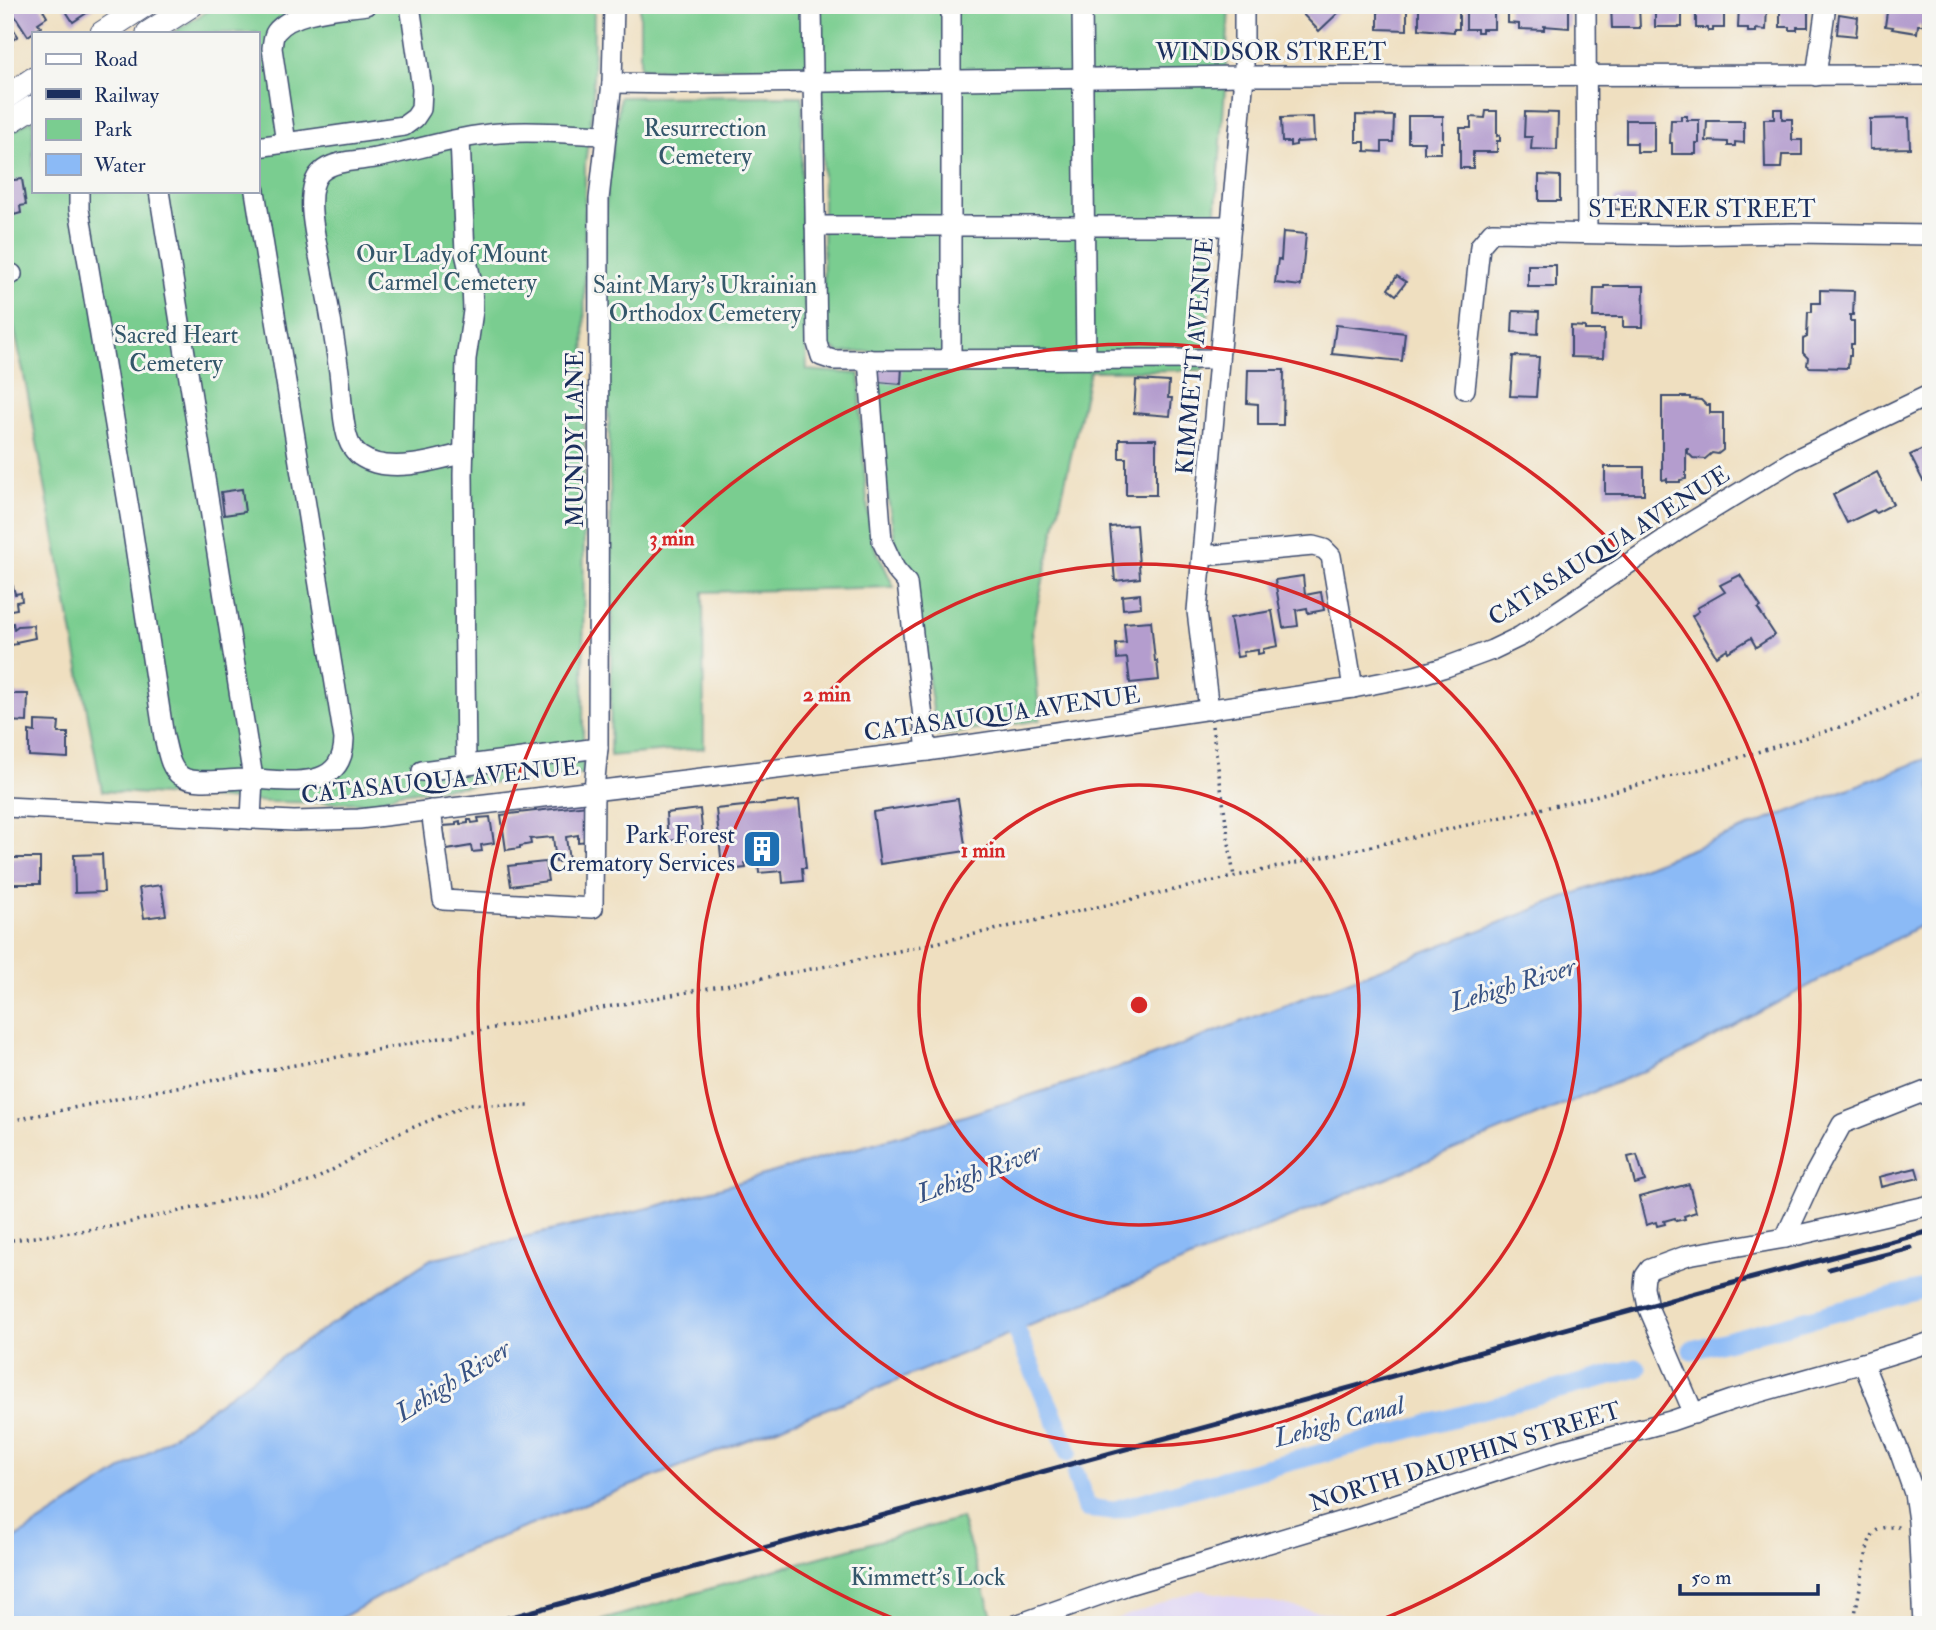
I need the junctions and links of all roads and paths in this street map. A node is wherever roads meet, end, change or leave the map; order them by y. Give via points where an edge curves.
1 (192, 5) edge
2 (366, 5) edge
3 (410, 5) edge
4 (614, 5) edge
5 (812, 5) edge
6 (951, 5) edge
7 (1082, 5) edge
8 (1244, 5) edge
9 (1586, 5) edge
10 (1826, 5) edge
11 (137, 7) edge
12 (103, 32) edge
13 (150, 32) edge
14 (1931, 75) edge
15 (1244, 76) junction
16 (1586, 76) junction
17 (1816, 76) junction
18 (1083, 78) junction
19 (32, 80) edge
20 (951, 80) junction
21 (812, 82) junction
22 (612, 83) junction
23 (5, 98) edge
24 (32, 108) edge
25 (5, 125) edge
26 (606, 135) junction
27 (460, 139) junction
28 (286, 143) junction
29 (259, 147) edge
30 (79, 192) edge
31 (159, 192) edge
32 (255, 192) edge
33 (815, 226) junction
34 (951, 226) junction
35 (1084, 226) junction
36 (1231, 226) junction
37 (1587, 233) junction
38 (1931, 235) edge
39 (868, 359) junction
40 (951, 359) junction
41 (1086, 359) junction
42 (1219, 359) junction
43 (1931, 375) edge
44 (1465, 389) dead end
45 (1929, 395) edge
46 (464, 453) junction
47 (1202, 556) junction
48 (1353, 688) junction
49 (1931, 688) edge
50 (1209, 710) junction
51 (598, 748) junction
52 (927, 751) junction
53 (466, 765) junction
54 (422, 771) dead end
55 (253, 778) junction
56 (594, 789) junction
57 (5, 807) edge
58 (431, 810) junction
59 (251, 818) junction
60 (1234, 877) junction
61 (1931, 1089) edge
62 (530, 1106) dead end
63 (5, 1122) edge
64 (1931, 1205) edge
65 (1785, 1238) junction
66 (5, 1241) edge
67 (1931, 1342) edge
68 (1863, 1363) junction
69 (1694, 1413) junction
70 (1918, 1527) junction
71 (1016, 1625) edge
72 (1853, 1625) edge
73 (1923, 1625) edge

1 - 13 main road
2 - 28 street via 298,17 274,34 272,48
3 - 28 street via 422,89 421,109 415,118 404,125
4 - 22 street, MUNDY LANE
5 - 21 street
6 - 20 street
7 - 18 street
8 - 15 street, KIMMETT AVENUE
9 - 16 street
10 - 17 street
11 - 12 main road
14 - 17 street, WINDSOR STREET
15 - 16 street, WINDSOR STREET
15 - 18 street, WINDSOR STREET
15 - 36 street, KIMMETT AVENUE
16 - 17 street, WINDSOR STREET
16 - 37 street
18 - 20 street, WINDSOR STREET
18 - 35 street
19 - 23 main road
20 - 21 street, WINDSOR STREET
20 - 34 street
21 - 22 street, WINDSOR STREET
21 - 33 street
22 - 26 street, MUNDY LANE
24 - 25 main road
26 - 27 street via 516,132
26 - 51 street, MUNDY LANE via 599,199
27 - 46 street via 465,253 473,312 466,359
27 - 46 street via 330,166 317,177 311,191 350,443 359,456 389,465 426,463
28 - 29 street
30 - 55 street via 172,768 190,779
31 - 55 street
32 - 55 street via 344,752 337,767 321,777 303,782
33 - 34 street
33 - 39 street via 821,356
34 - 35 street
34 - 40 street
35 - 36 street
35 - 41 street
36 - 42 street, KIMMETT AVENUE
37 - 38 street, STERNER STREET
37 - 44 street, STERNER STREET via 1492,232 1480,246
39 - 40 street
39 - 52 street via 882,541 907,583
40 - 41 street
41 - 42 street
42 - 47 street, KIMMETT AVENUE
43 - 45 street
45 - 48 street, CATASAUQUA AVENUE via 1792,461 1683,527 1521,636 1447,667
46 - 53 street
47 - 48 street via 1313,545 1324,549 1331,556
47 - 50 street, KIMMETT AVENUE via 1197,611
48 - 50 street, CATASAUQUA AVENUE
49 - 60 path via 1856,722 1708,767
50 - 52 street, CATASAUQUA AVENUE
50 - 60 path
51 - 53 street
51 - 56 street, MUNDY LANE
52 - 56 street, CATASAUQUA AVENUE
53 - 54 street
55 - 59 street
56 - 58 street, CATASAUQUA AVENUE
56 - 58 street, MUNDY LANE via 593,908 443,900
57 - 59 street, CATASAUQUA AVENUE
58 - 59 street, CATASAUQUA AVENUE via 359,819
60 - 63 path via 849,962
61 - 65 street via 1842,1124
62 - 66 path via 469,1104 390,1137 313,1181 109,1227
64 - 65 street
65 - 69 street via 1688,1255 1650,1269 1645,1276 1648,1307
67 - 68 street, NORTH DAUPHIN STREET
68 - 69 street, NORTH DAUPHIN STREET
68 - 70 street via 1908,1473
69 - 71 street, NORTH DAUPHIN STREET via 1125,1586
70 - 72 path via 1883,1527 1872,1535
70 - 73 street

